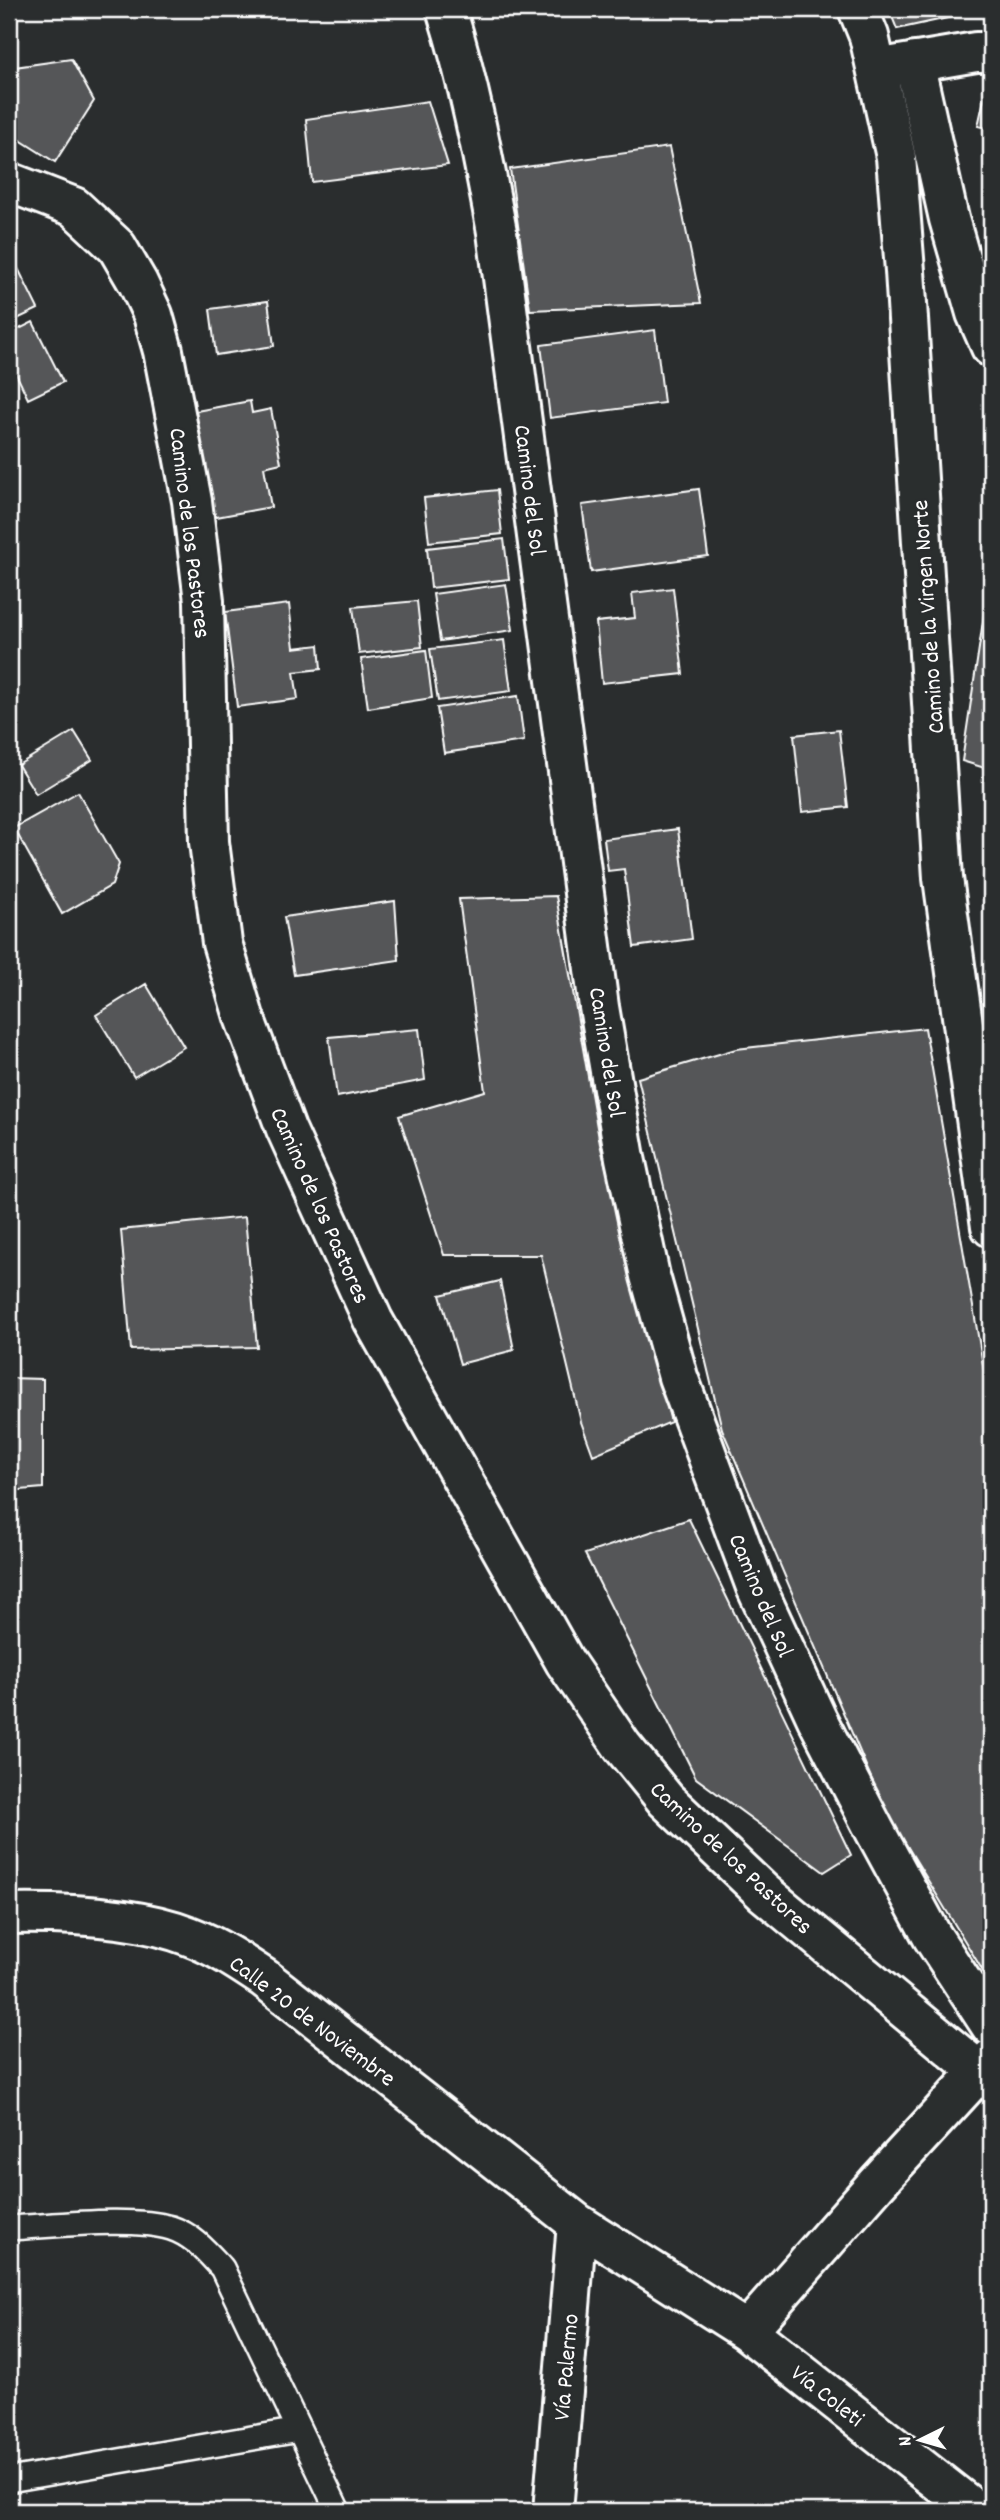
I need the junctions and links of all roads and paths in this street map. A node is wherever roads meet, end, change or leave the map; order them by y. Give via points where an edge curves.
1 (446, 9) edge
2 (858, 9) edge
3 (991, 52) edge
4 (914, 62) junction
5 (876, 69) junction
6 (9, 182) edge
7 (991, 347) edge
8 (991, 1227) edge
9 (9, 1914) edge
10 (991, 2026) edge
11 (988, 2070) edge
12 (577, 2223) junction
13 (9, 2228) edge
14 (747, 2331) junction
15 (299, 2430) junction
16 (9, 2480) edge
17 (338, 2511) edge
18 (553, 2511) edge
19 (976, 2511) edge

1 - 10 street, Camino del Sol via 482,148 497,232 599,1007 650,1276 678,1377 762,1599 875,1830 932,1936
2 - 5 street, Camino de la Virgen Norte
3 - 4 street
4 - 5 street
4 - 7 street via 949,219 976,313
5 - 8 street, Camino de la Virgen Norte via 896,157 943,878
6 - 11 street, Camino de los Pastores via 74,207 117,247 153,315 192,501 204,601 209,842 222,943 286,1129 373,1320 565,1662 622,1746 666,1800 764,1893
9 - 12 street, Calle 20 de Noviembre via 151,1923 227,1954 264,1978
11 - 14 street via 877,2183
12 - 14 street, Calle 20 de Noviembre
12 - 18 street, Vía Palermo
13 - 15 lane via 131,2223 172,2228 199,2243 222,2268
14 - 19 street, Vía Coleti
15 - 16 lane
15 - 17 lane

